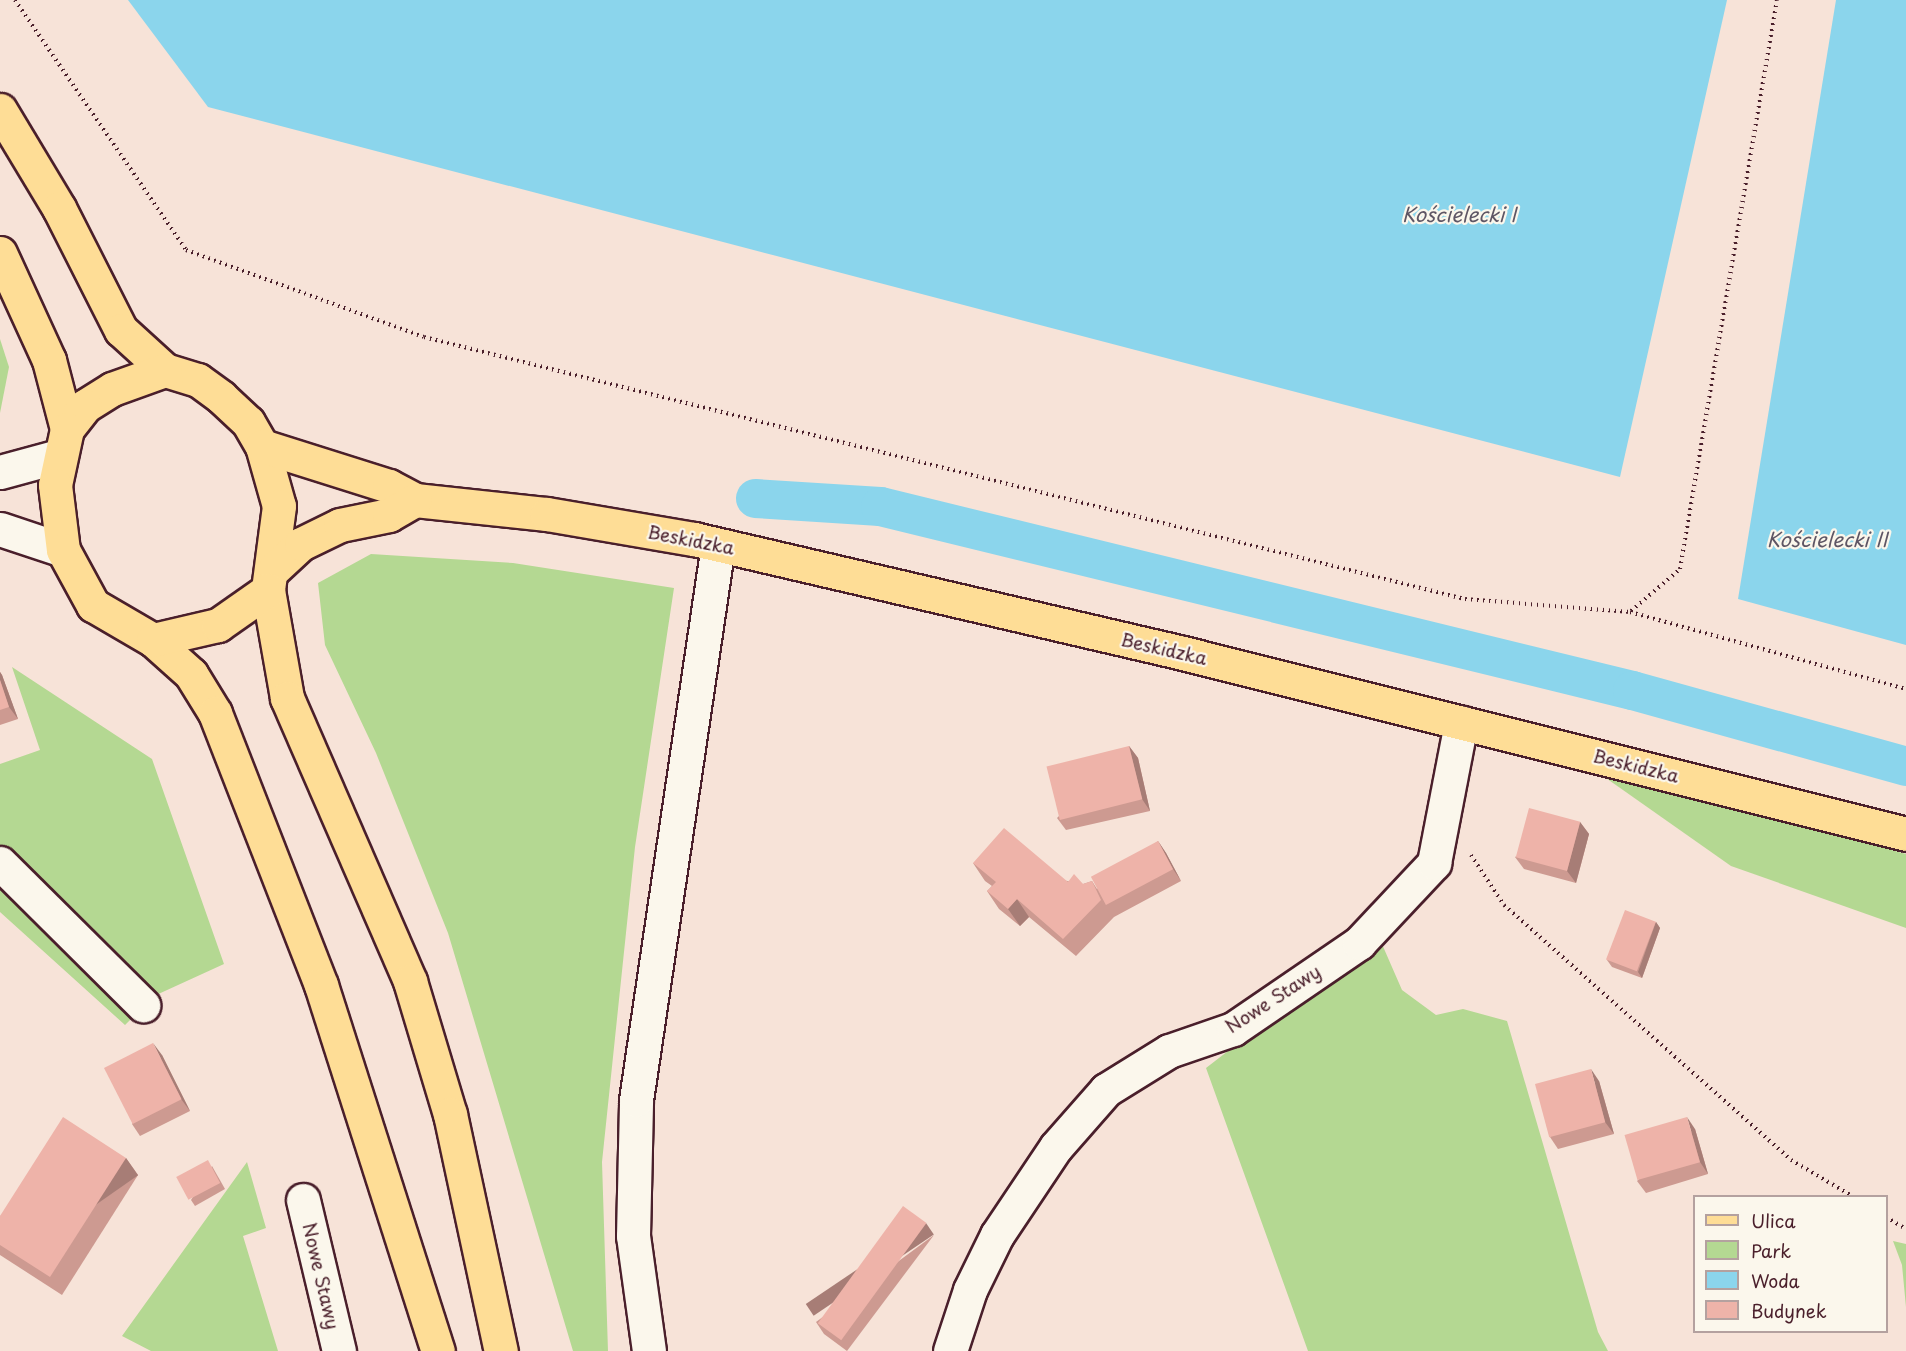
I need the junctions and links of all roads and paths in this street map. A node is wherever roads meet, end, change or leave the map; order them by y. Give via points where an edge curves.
1 (15, 0) edge
2 (1777, 0) edge
3 (0, 110) edge
4 (0, 253) edge
5 (165, 370) junction
6 (63, 442) junction
7 (262, 446) junction
8 (0, 472) edge
9 (415, 500) junction
10 (0, 528) edge
11 (718, 545) junction
12 (63, 550) junction
13 (272, 579) junction
14 (1630, 612) junction
15 (153, 640) junction
16 (1906, 689) edge
17 (1461, 723) junction
18 (1445, 814) junction
19 (1906, 834) edge
20 (0, 863) edge
21 (143, 1005) dead end
22 (1849, 1195) edge
23 (303, 1200) dead end
24 (1888, 1218) edge
25 (1906, 1229) edge
26 (339, 1351) edge
27 (438, 1351) edge
28 (501, 1351) edge
29 (649, 1351) edge
30 (950, 1351) edge

1 - 14 path via 186,250 424,337 1465,599
2 - 14 path via 1680,568
3 - 5 main road via 59,208 121,330
4 - 6 main road via 49,360
5 - 6 main road via 112,389 86,406
5 - 7 main road via 198,380 221,397 248,422
6 - 8 street
6 - 12 main road via 55,485
7 - 9 main road, Beskidzka via 389,486
7 - 13 main road via 279,506
9 - 11 main road, Beskidzka via 547,514
9 - 13 main road via 389,514 340,525 301,544
10 - 12 street
11 - 17 main road, Beskidzka
11 - 29 street via 636,1100 633,1236
12 - 15 main road via 93,605
13 - 15 main road via 218,625
13 - 28 main road via 287,698 401,960 450,1114
14 - 16 path
15 - 27 main road via 191,674 214,713 250,801 321,984
17 - 18 street, Nowe Stawy
17 - 19 main road, Beskidzka
18 - 22 path via 1504,905 1791,1161
18 - 30 street, Nowe Stawy via 1434,863 1359,943 1233,1029 1169,1051 1106,1090 1056,1147 997,1235 970,1290
20 - 21 street
23 - 26 street, Nowe Stawy
24 - 25 path

